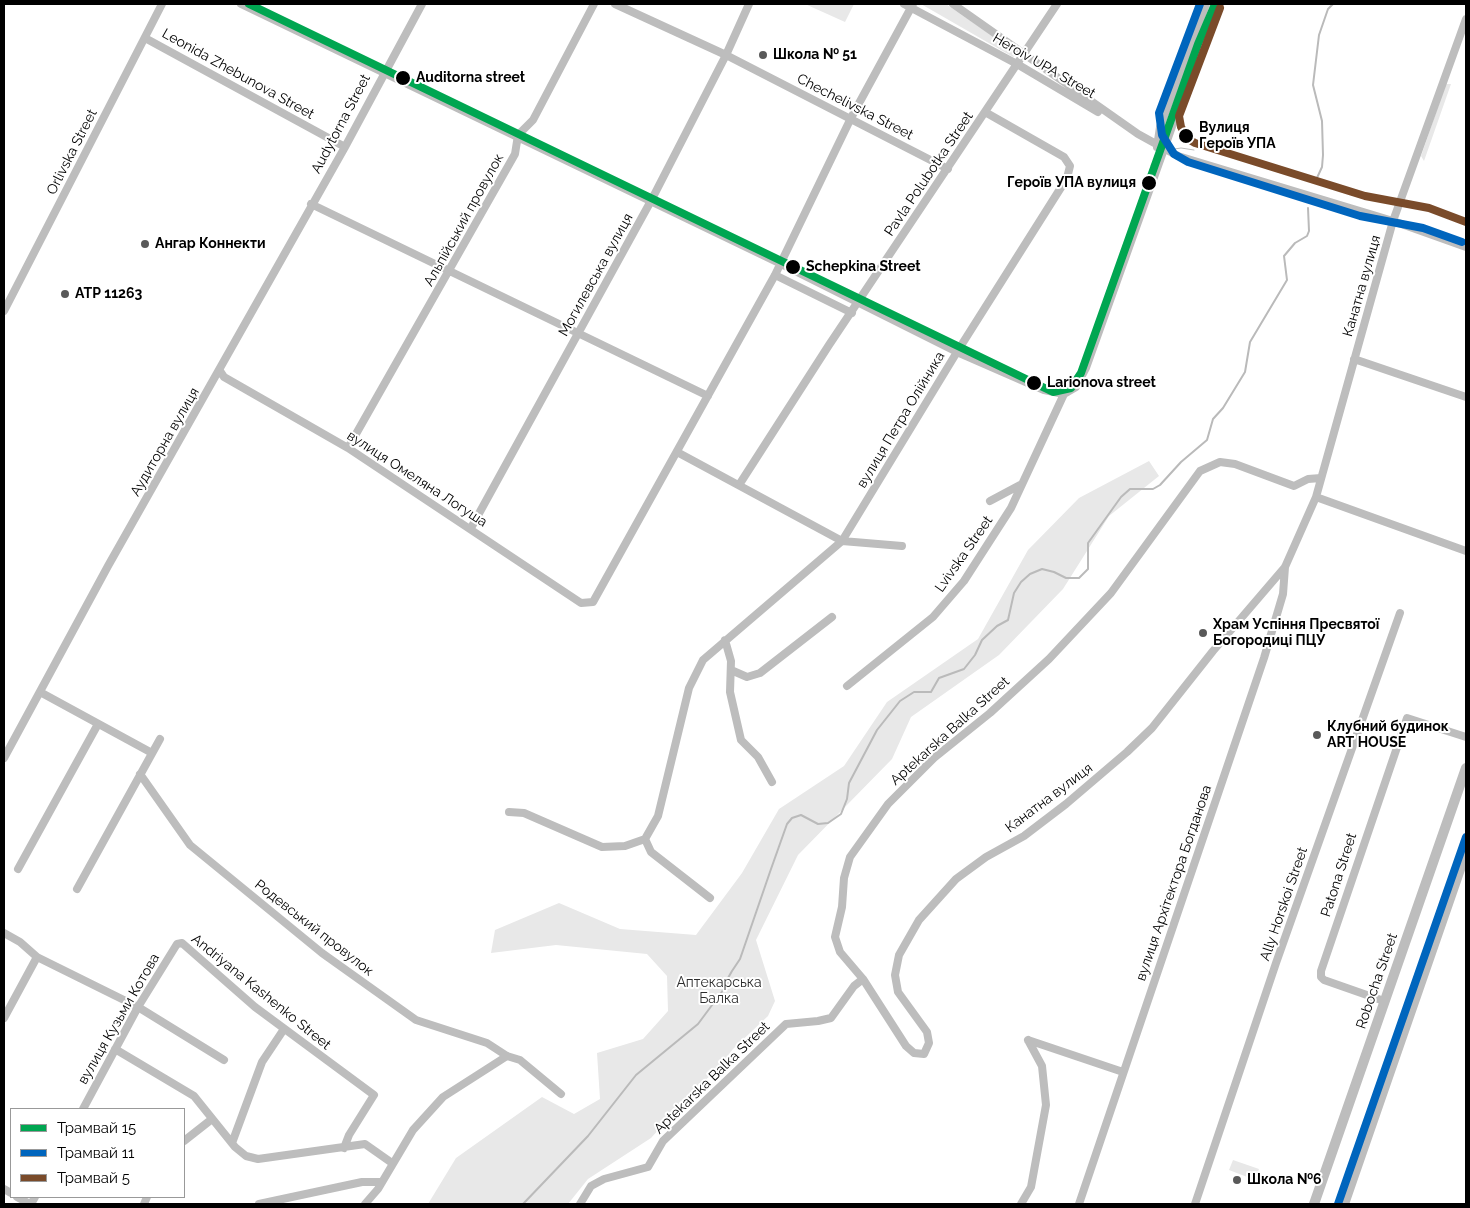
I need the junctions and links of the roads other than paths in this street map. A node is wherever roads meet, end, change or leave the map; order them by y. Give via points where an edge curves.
1 (162, 4) edge
2 (241, 4) edge
3 (422, 4) edge
4 (594, 4) edge
5 (615, 4) edge
6 (749, 4) edge
7 (953, 4) edge
8 (1057, 4) edge
9 (1206, 4) edge
10 (1220, 4) edge
11 (909, 5) edge
12 (1466, 19) edge
13 (145, 38) junction
14 (1024, 53) junction
15 (726, 55) junction
16 (1016, 64) junction
17 (383, 73) junction
18 (985, 112) junction
19 (851, 118) junction
20 (518, 137) junction
21 (345, 147) junction
22 (1162, 148) junction
23 (948, 170) junction
24 (651, 201) junction
25 (312, 204) junction
26 (1393, 221) junction
27 (1466, 247) edge
28 (781, 264) junction
29 (449, 271) junction
30 (775, 275) junction
31 (858, 302) junction
32 (4, 311) edge
33 (852, 313) junction
34 (579, 333) junction
35 (957, 352) junction
36 (1354, 359) junction
37 (220, 371) junction
38 (1064, 394) junction
39 (708, 396) junction
40 (1466, 398) edge
41 (348, 448) junction
42 (677, 452) junction
43 (1321, 478) junction
44 (739, 484) junction
45 (1020, 485) junction
46 (1316, 497) junction
47 (990, 501) dead end
48 (471, 528) junction
49 (842, 541) junction
50 (902, 546) dead end
51 (1466, 551) edge
52 (1285, 567) junction
53 (1400, 613) dead end
54 (832, 617) dead end
55 (725, 640) junction
56 (731, 670) junction
57 (847, 686) dead end
58 (40, 692) junction
59 (98, 724) junction
60 (1466, 737) edge
61 (160, 739) dead end
62 (152, 753) junction
63 (4, 758) edge
64 (1466, 768) edge
65 (140, 774) junction
66 (772, 782) dead end
67 (509, 812) dead end
68 (645, 839) junction
69 (1466, 852) edge
70 (18, 870) dead end
71 (77, 889) dead end
72 (710, 898) dead end
73 (4, 933) edge
74 (180, 943) joint
75 (37, 957) junction
76 (863, 979) junction
77 (1384, 1001) junction
78 (138, 1007) junction
79 (4, 1018) edge
80 (284, 1029) junction
81 (115, 1049) junction
82 (507, 1056) junction
83 (224, 1060) dead end
84 (1123, 1072) junction
85 (561, 1094) dead end
86 (83, 1108) edge
87 (212, 1119) junction
88 (185, 1140) edge
89 (232, 1143) junction
90 (344, 1148) junction
91 (392, 1164) junction
92 (381, 1182) junction
93 (19, 1198) edge
94 (292, 1201) edge
95 (30, 1204) edge
96 (259, 1204) edge
97 (365, 1204) edge
98 (580, 1204) edge
99 (1021, 1204) edge
100 (1079, 1204) edge
101 (1195, 1204) edge
102 (1314, 1204) edge
103 (1344, 1204) edge

1 - 13 street, Orlivska Street
2 - 17 street
3 - 17 street, Audytorna Street
4 - 20 street, Альпійський провулок via 533,120
5 - 15 street, Chechelivska Street
6 - 15 street, Могилевська вулиця
7 - 14 street, Heroiv UPA Street
8 - 14 street, Pavla Polubotka Street
9 - 22 street, Lvivska Street via 1190,43
10 - 22 street, Lvivska Street
11 - 16 street, Heroiv UPA Street
11 - 19 street
12 - 26 street, Канатна вулиця
13 - 21 street, Leonida Zhebunova Street
13 - 32 street, Orlivska Street
14 - 16 street, Pavla Polubotka Street
14 - 22 street, Heroiv UPA Street
15 - 19 street, Chechelivska Street
15 - 24 street, Могилевська вулиця
16 - 18 street, Pavla Polubotka Street
16 - 22 street, Heroiv UPA Street
17 - 20 street
17 - 21 street, Audytorna Street
18 - 23 street, Pavla Polubotka Street
18 - 35 street, вулиця Петра Олійника via 1064,157 1070,166 1067,178
19 - 23 street, Chechelivska Street
19 - 28 street
20 - 24 street
20 - 29 street, Альпійський провулок via 515,154
21 - 25 street, Audytorna Street
22 - 26 street via 1247,178
22 - 38 street, Lvivska Street via 1086,368 1076,388
23 - 31 street, Pavla Polubotka Street
24 - 28 street
24 - 34 street, Могилевська вулиця
25 - 29 street
25 - 37 street, Аудиторна вулиця
26 - 27 street
26 - 36 street, Канатна вулиця
28 - 30 street
28 - 31 street
29 - 34 street
29 - 41 street, Альпійський провулок
30 - 33 street
30 - 39 street
31 - 33 street, Pavla Polubotka Street
31 - 35 street
33 - 44 street, Pavla Polubotka Street
34 - 39 street
34 - 48 street, Могилевська вулиця
35 - 38 street via 1044,390
35 - 49 street, вулиця Петра Олійника
36 - 40 street
36 - 43 street, Канатна вулиця
37 - 41 street, вулиця Омеляна Логуша via 224,377
37 - 58 street, Аудиторна вулиця
38 - 45 street, Lvivska Street
39 - 42 street
41 - 48 street, вулиця Омеляна Логуша
42 - 44 street
42 - 48 street, вулиця Омеляна Логуша via 593,602 581,603
43 - 46 street, Канатна вулиця
43 - 76 street, Aptekarska Balka Street via 1308,479 1294,486 1235,464 1220,462 1200,471 1111,592 1050,659 934,758 888,804 850,857 835,937 840,952
44 - 49 street
45 - 47 street, Lvivska Street
45 - 57 street, Lvivska Street via 1011,508 964,581 933,617
46 - 51 street
46 - 52 street, Канатна вулиця
49 - 50 street
49 - 55 street, вулиця Петра Олійника
52 - 76 street, Канатна вулиця via 1152,728 1024,836 986,857 956,879 919,920 902,948 895,975 898,992 927,1032 929,1043 924,1054 914,1053 906,1046
52 - 84 street, вулиця Архітектора Богданова via 1283,594 1264,658
53 - 101 street, Ally Horskoi Street
54 - 56 street via 760,672 746,677
55 - 56 street via 732,661
55 - 68 street, вулиця Петра Олійника via 703,660 689,688 658,816
56 - 66 street via 730,692 741,740 758,756
58 - 59 street
58 - 63 street
59 - 62 street
59 - 70 street
60 - 77 street, Patona Street via 1407,718 1320,971 1324,980
61 - 62 street
62 - 65 street
64 - 77 main road, Robocha Street
65 - 71 street
65 - 82 street, Родевський провулок via 190,845 322,954 416,1020 487,1043
67 - 68 street via 524,813 602,847 625,846
68 - 72 street via 651,852
69 - 103 main road
73 - 75 street
74 - 78 street, вулиця Кузьми Котова
74 - 80 street, Andriyana Kashenko Street
75 - 78 street
75 - 79 street
76 - 98 street, Aptekarska Balka Street via 854,986 831,1018 786,1024 663,1140 648,1167 604,1179 591,1186
77 - 102 main road, Robocha Street
78 - 81 street, вулиця Кузьми Котова
78 - 83 street
80 - 89 street via 262,1062
80 - 90 street, Andriyana Kashenko Street via 374,1095
81 - 86 street, вулиця Кузьми Котова
81 - 87 street via 194,1096
82 - 85 street, Родевський провулок via 520,1060
82 - 91 street via 443,1097 413,1130
84 - 99 street via 1028,1040 1042,1066 1047,1099 1031,1187
84 - 100 street, вулиця Архітектора Богданова
87 - 88 street
87 - 89 street
89 - 90 street via 246,1156 258,1159
90 - 91 street via 365,1144
91 - 92 street
92 - 94 street via 362,1182
92 - 97 street
93 - 95 street
94 - 96 street

